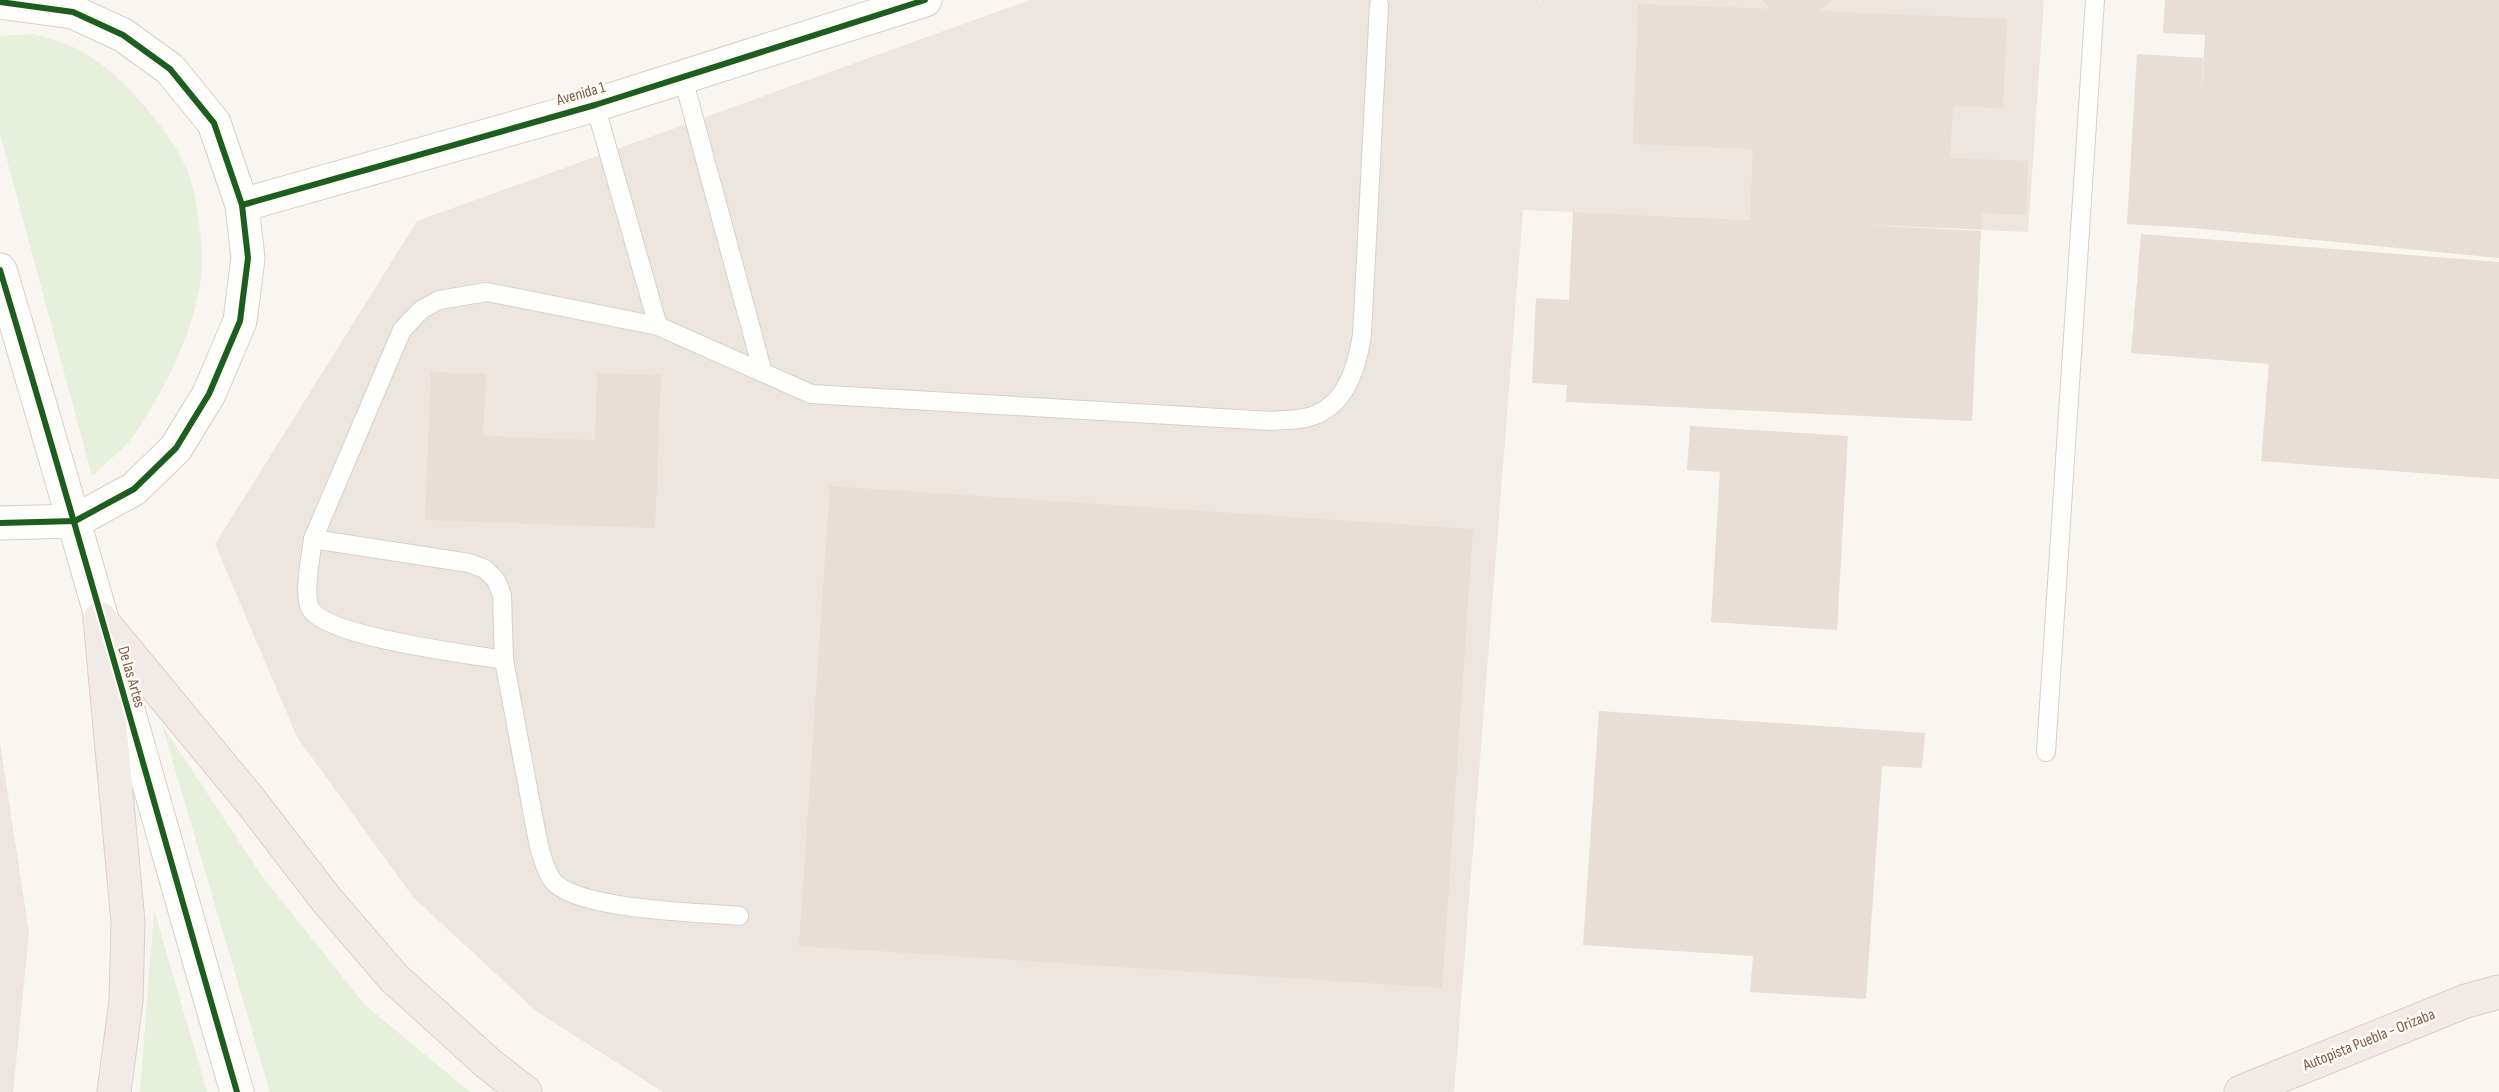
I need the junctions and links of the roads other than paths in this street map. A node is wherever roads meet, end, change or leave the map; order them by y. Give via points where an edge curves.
1 (925, 0) edge
2 (2095, 0) edge
3 (0, 2) edge
4 (1379, 5) dead end
5 (683, 78) junction
6 (595, 105) junction
7 (242, 205) junction
8 (0, 270) edge
9 (658, 326) junction
10 (763, 373) junction
11 (75, 521) junction
12 (0, 523) edge
13 (313, 539) junction
14 (100, 619) junction
15 (504, 660) junction
16 (2046, 752) dead end
17 (739, 916) dead end
18 (2499, 992) edge
19 (114, 1092) edge
20 (237, 1092) edge
21 (525, 1092) edge
22 (2241, 1092) edge

1 - 5 street, Avenida 1
2 - 16 lane
3 - 7 street via 73,12 123,35 170,69 214,123
4 - 10 lane via 1359,357 1353,376 1337,400 1311,417 1272,421 811,394
5 - 6 street, Avenida 1
5 - 10 lane
6 - 7 street, Avenida 1
6 - 9 lane
7 - 11 street via 248,258 240,321 209,394 176,448 134,489
8 - 11 street, De las Artes
9 - 10 lane
9 - 13 lane via 487,292 439,300 421,310 402,330
11 - 12 street
11 - 14 street, De las Artes
13 - 15 lane via 451,559 484,569 496,580 502,595
13 - 15 lane via 307,596 319,619 364,635
14 - 19 highway via 128,922 126,1001
14 - 20 street, De las Artes
14 - 21 highway via 394,978
15 - 17 lane via 539,847 554,882 571,895 598,902
18 - 22 highway, Autopista Puebla - Orizaba via 2466,1001

